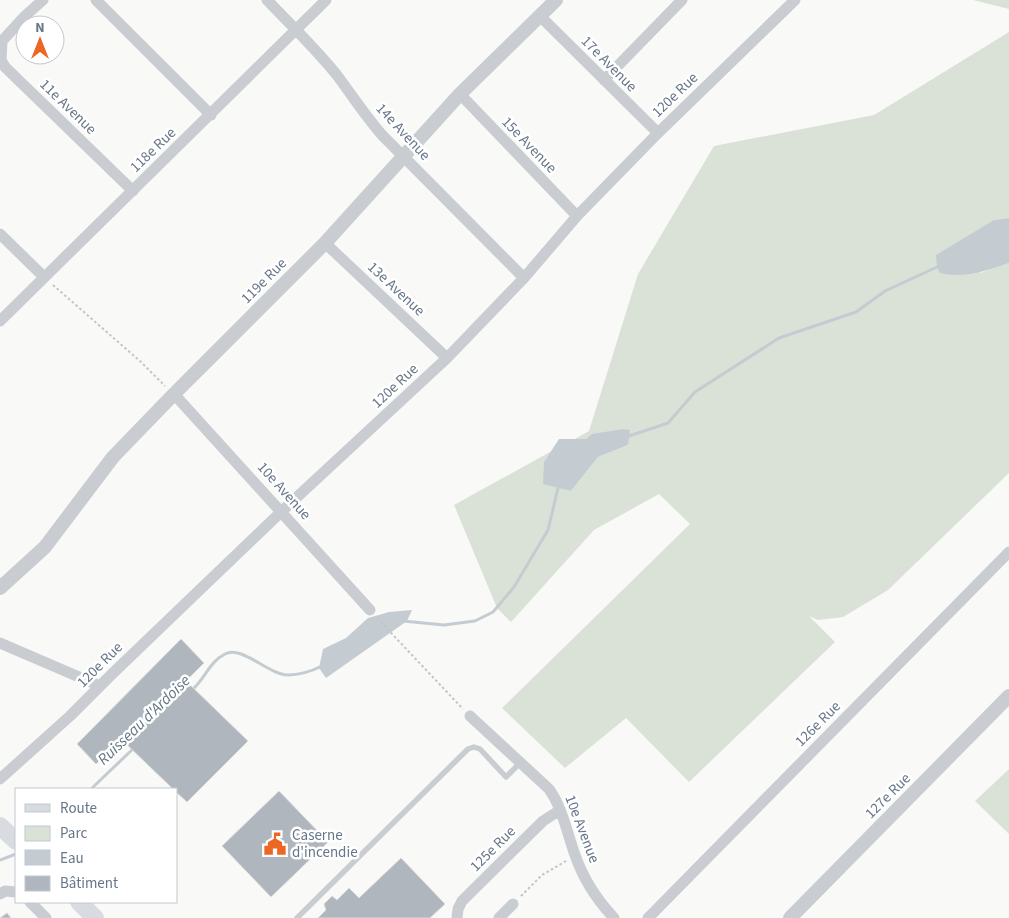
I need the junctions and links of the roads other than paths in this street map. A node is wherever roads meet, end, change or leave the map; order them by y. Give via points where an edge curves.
1 (43, 0) edge
2 (96, 0) edge
3 (266, 0) edge
4 (326, 0) edge
5 (556, 0) edge
6 (682, 0) edge
7 (795, 0) edge
8 (540, 16) junction
9 (296, 30) junction
10 (604, 80) junction
11 (460, 94) junction
12 (211, 115) junction
13 (658, 133) junction
14 (404, 156) junction
15 (132, 191) junction
16 (577, 216) junction
17 (0, 234) edge
18 (325, 243) junction
19 (44, 277) junction
20 (524, 278) junction
21 (0, 321) edge
22 (447, 358) junction
23 (174, 394) junction
24 (282, 511) junction
25 (1009, 552) edge
26 (0, 588) edge
27 (370, 610) road end
28 (0, 643) edge
29 (100, 686) junction
30 (1009, 696) edge
31 (470, 716) road end
32 (520, 762) junction
33 (0, 779) edge
34 (560, 810) junction
35 (0, 826) edge
36 (15, 840) edge
37 (15, 892) edge
38 (0, 894) edge
39 (31, 903) edge
40 (80, 903) edge
41 (513, 904) road end
42 (46, 918) edge
43 (95, 918) edge
44 (297, 918) edge
45 (457, 918) edge
46 (499, 918) edge
47 (614, 918) edge
48 (648, 918) edge
49 (790, 918) edge

1 - 15 street, 11e Avenue via 2,42 1,60
2 - 12 street
3 - 9 street, 14e Avenue
4 - 9 street, 118e Rue
5 - 8 street, 119e Rue
6 - 10 street
7 - 13 street, 120e Rue
8 - 10 street, 17e Avenue
8 - 11 street, 119e Rue
9 - 12 street, 118e Rue
9 - 14 street, 14e Avenue via 335,73 371,123
10 - 13 street, 17e Avenue
11 - 14 street, 119e Rue
11 - 16 street, 15e Avenue
12 - 15 street, 118e Rue
13 - 16 street, 120e Rue
14 - 18 street, 119e Rue
14 - 20 street, 14e Avenue
15 - 19 street, 118e Rue
16 - 20 street, 120e Rue
17 - 19 street
18 - 22 street, 13e Avenue
18 - 23 street, 119e Rue
19 - 21 street, 118e Rue
20 - 22 street, 120e Rue
22 - 24 street, 120e Rue
23 - 24 street, 10e Avenue
23 - 26 street, 119e Rue via 113,457 45,547
24 - 27 street, 10e Avenue
24 - 29 street, 120e Rue
25 - 48 street, 126e Rue
28 - 29 street
29 - 33 street, 120e Rue
30 - 49 street, 127e Rue
31 - 32 street, 10e Avenue
32 - 34 street, 10e Avenue via 549,789
32 - 44 lane via 506,777 480,749 468,749
34 - 45 street, 125e Rue via 542,821 462,901
34 - 47 street, 10e Avenue via 575,857 595,895
35 - 36 main road
37 - 38 street
39 - 42 street
40 - 43 main road
41 - 46 street

